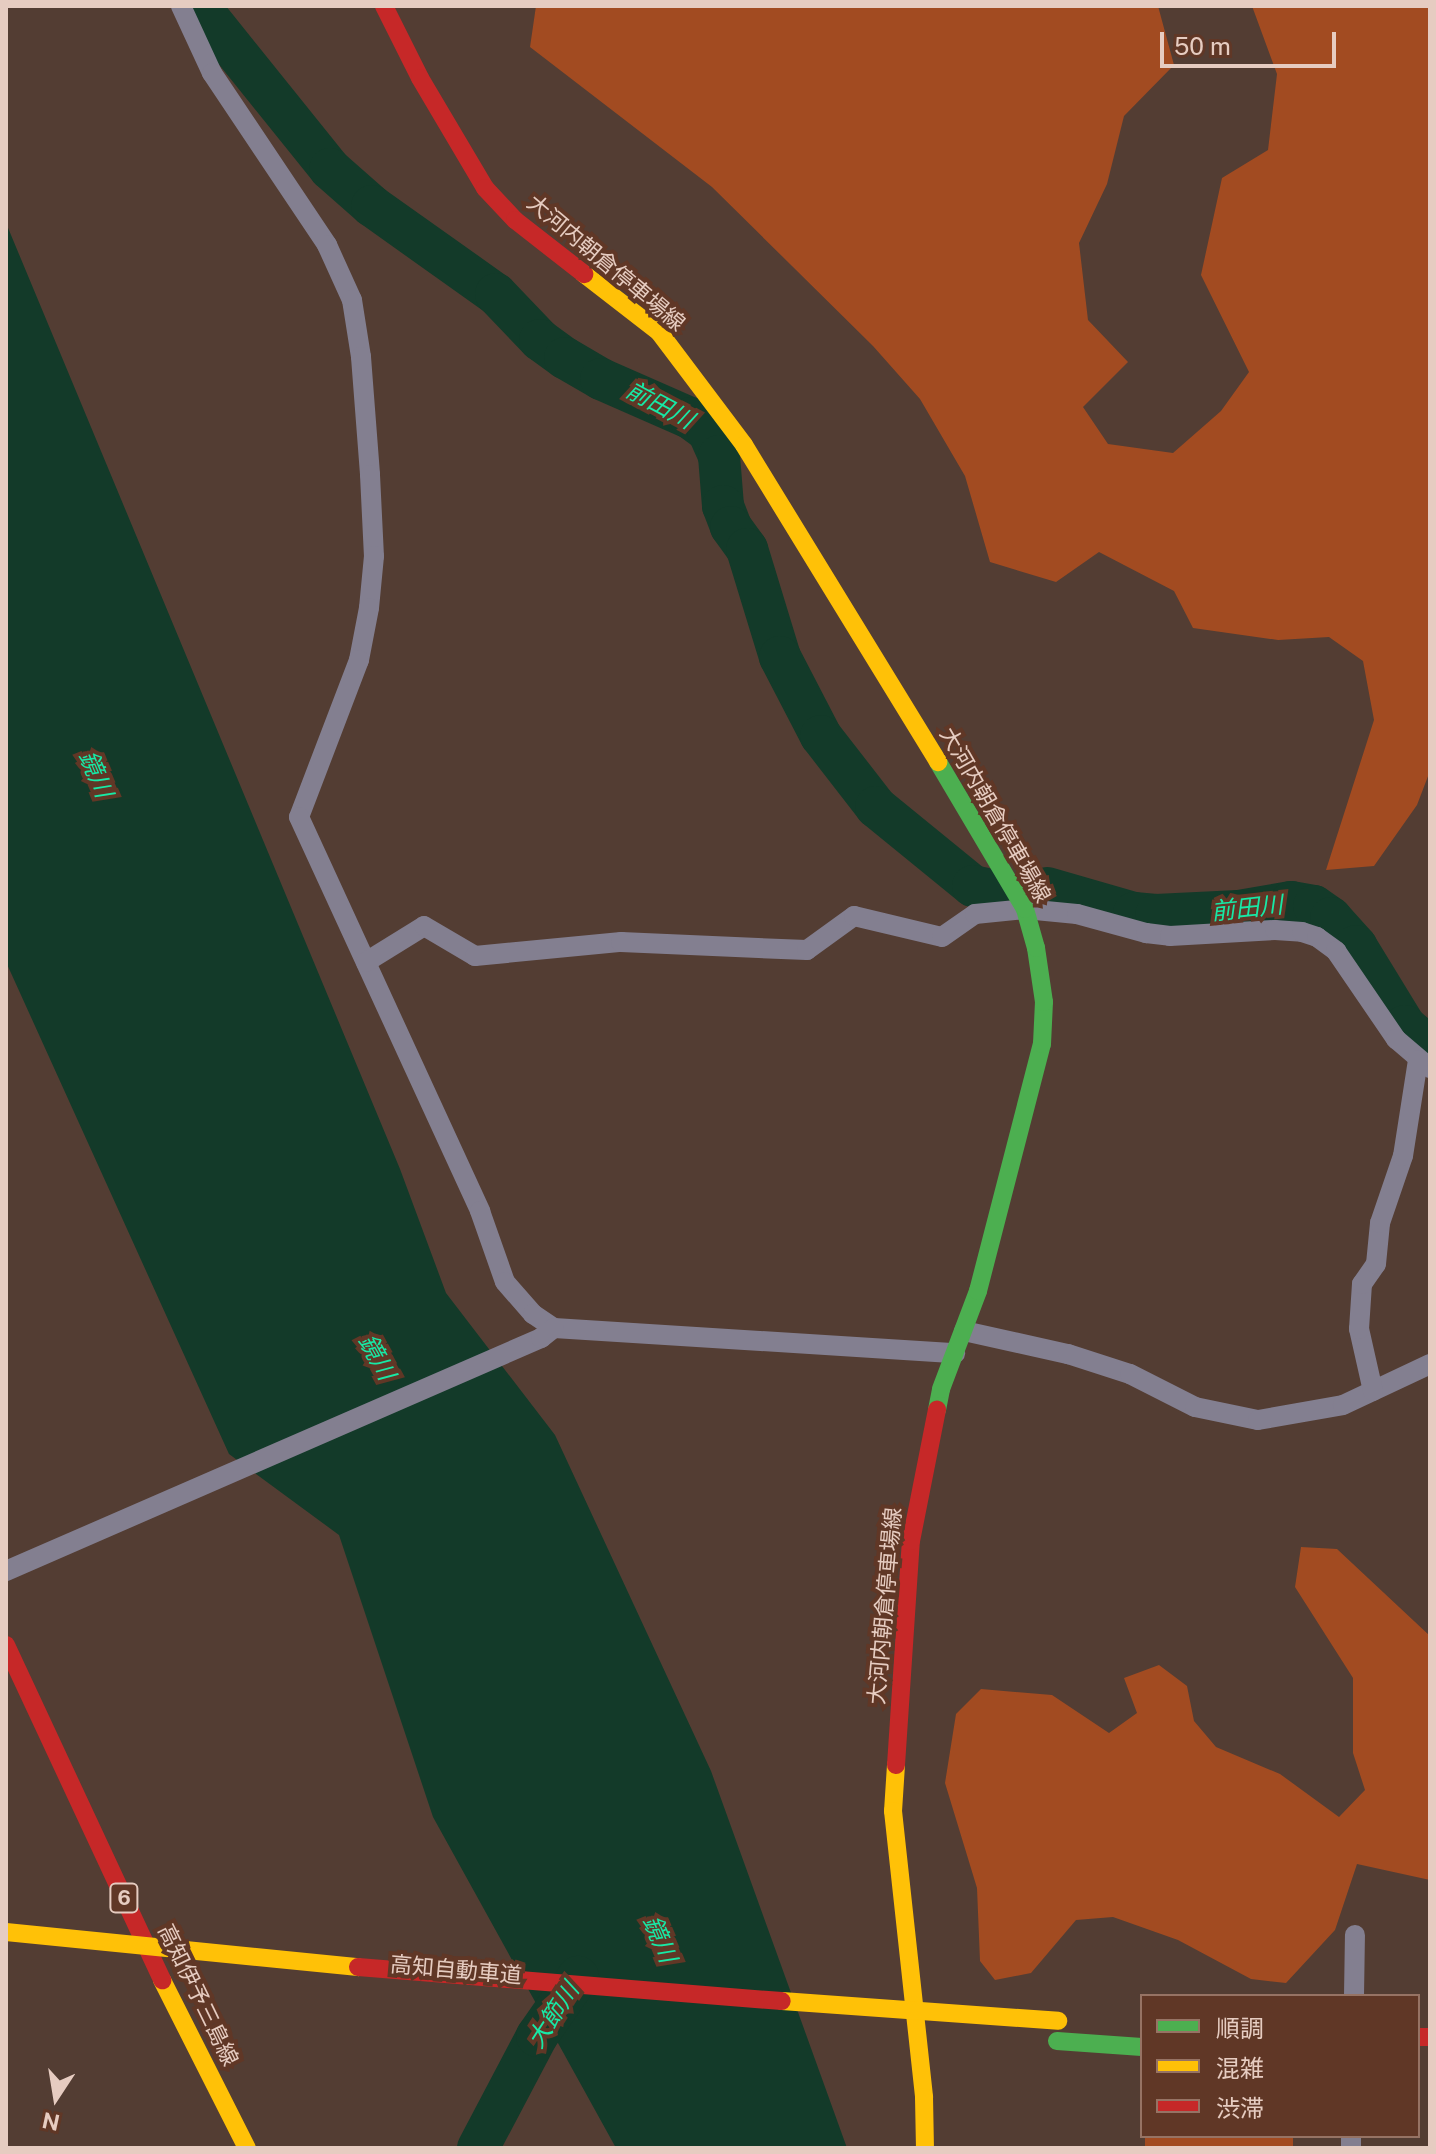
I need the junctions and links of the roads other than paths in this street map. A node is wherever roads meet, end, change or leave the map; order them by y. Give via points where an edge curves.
1 (181, 6) edge
2 (384, 6) edge
3 (1025, 909) junction
4 (366, 962) junction
5 (1424, 1064) edge
6 (964, 1331) junction
7 (547, 1333) junction
8 (955, 1353) junction
9 (1430, 1364) edge
10 (1373, 1391) junction
11 (6, 1571) edge
12 (6, 1645) edge
13 (6, 1932) edge
14 (1355, 1935) dead end
15 (138, 1965) dead end
16 (185, 1970) dead end
17 (232, 1974) dead end
18 (1354, 1994) edge
19 (466, 1995) dead end
20 (1065, 2022) dead end
21 (902, 2030) dead end
22 (933, 2032) dead end
23 (1050, 2041) dead end
24 (1140, 2047) edge
25 (247, 2148) edge
26 (925, 2148) edge

1 - 4 street via 212,73 327,245 352,300 370,475 374,556 369,608 359,660 299,817
2 - 3 main road, 大河内朝倉停車場線 via 485,188 515,220 659,332 693,373 752,458
3 - 4 street via 975,914 942,937 854,916 807,950 621,942 475,956 424,926
3 - 5 street via 1077,914 1170,936 1275,930 1317,937 1336,951 1396,1039
3 - 6 main road, 大河内朝倉停車場線 via 1044,1002 1042,1044
4 - 7 street via 480,1211 505,1282
5 - 10 street via 1403,1156 1380,1223 1376,1264 1362,1284 1359,1329
6 - 8 main road, 大河内朝倉停車場線
6 - 10 street via 1068,1354 1130,1374 1195,1407 1258,1420 1322,1411
7 - 8 street
7 - 11 street
8 - 26 main road, 大河内朝倉停車場線 via 941,1389 911,1541 893,1811
9 - 10 street
12 - 25 main road, 高知伊予三島線 / 6
13 - 20 main road, 高知自動車道, bridge via 463,1977
14 - 18 street
15 - 16 main road
17 - 19 main road, 高知自動車道
21 - 22 main road
23 - 24 main road

